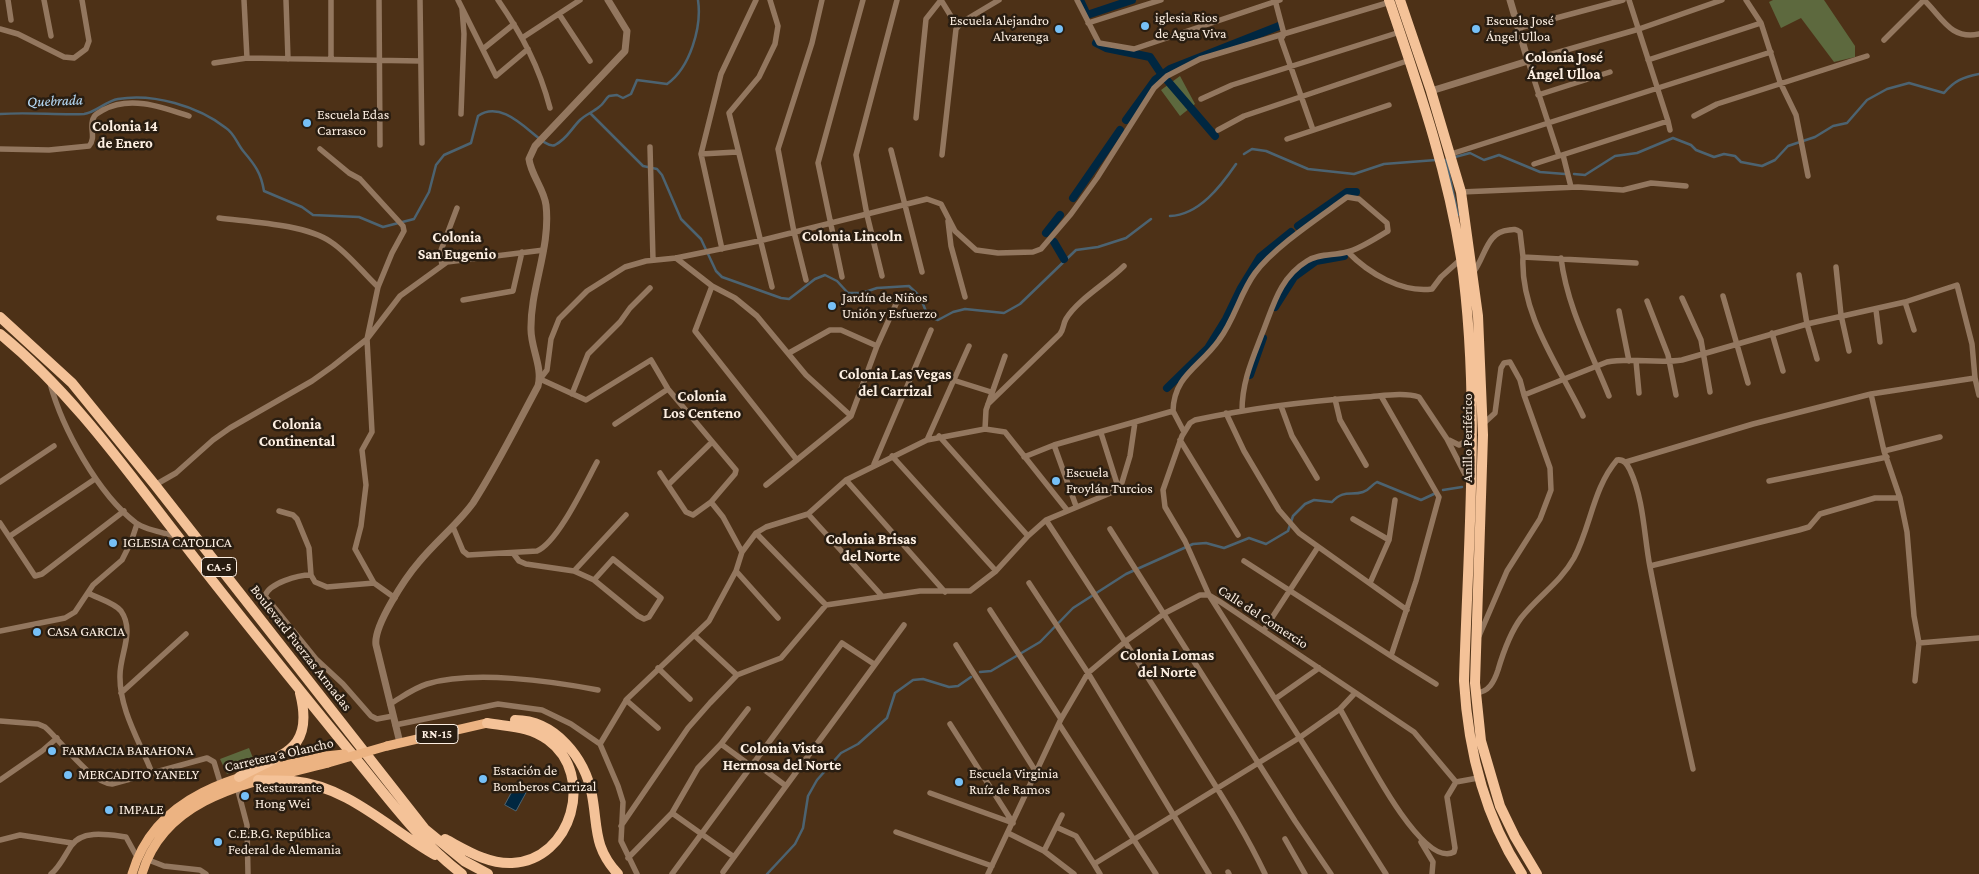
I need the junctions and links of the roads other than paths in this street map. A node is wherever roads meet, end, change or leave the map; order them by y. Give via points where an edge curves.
1 (8, 0) edge
2 (44, 0) edge
3 (82, 0) edge
4 (244, 0) edge
5 (286, 0) edge
6 (331, 0) edge
7 (379, 0) edge
8 (420, 0) edge
9 (498, 0) edge
10 (580, 0) edge
11 (608, 0) edge
12 (756, 0) edge
13 (770, 0) edge
14 (822, 0) edge
15 (863, 0) edge
16 (897, 0) edge
17 (941, 0) edge
18 (999, 0) edge
19 (1077, 0) edge
20 (1161, 0) edge
21 (1277, 0) edge
22 (1512, 0) edge
23 (1623, 0) edge
24 (1629, 0) edge
25 (1722, 0) edge
26 (1746, 0) edge
27 (1924, 0) edge
28 (1393, 1) edge
29 (460, 3) edge
30 (988, 3) edge
31 (559, 14) junction
32 (11, 20) dead end
33 (1088, 23) junction
34 (1761, 23) junction
35 (514, 24) junction
36 (957, 26) junction
37 (1518, 28) junction
38 (1639, 28) junction
39 (0, 29) edge
40 (1400, 32) junction
41 (1284, 34) junction
42 (1979, 34) edge
43 (51, 36) dead end
44 (522, 38) junction
45 (1884, 40) dead end
46 (484, 49) junction
47 (528, 49) junction
48 (1771, 52) junction
49 (1867, 56) dead end
50 (247, 58) junction
51 (332, 58) junction
52 (288, 59) junction
53 (1410, 60) junction
54 (1648, 60) junction
55 (420, 61) junction
56 (590, 61) dead end
57 (1528, 61) junction
58 (380, 62) junction
59 (214, 63) dead end
60 (1291, 67) junction
61 (1610, 72) dead end
62 (1780, 82) junction
63 (1656, 88) junction
64 (1431, 91) junction
65 (1538, 95) junction
66 (1301, 96) junction
67 (1201, 100) dead end
68 (1389, 105) dead end
69 (550, 108) dead end
70 (461, 114) dead end
71 (189, 116) dead end
72 (1694, 116) dead end
73 (916, 118) dead end
74 (1668, 121) junction
75 (1548, 123) junction
76 (1218, 130) dead end
77 (1313, 130) junction
78 (1670, 130) dead end
79 (1287, 139) dead end
80 (422, 143) dead end
81 (380, 145) dead end
82 (650, 147) dead end
83 (0, 149) edge
84 (320, 150) dead end
85 (892, 150) dead end
86 (737, 152) junction
87 (701, 154) junction
88 (942, 154) dead end
89 (1451, 154) junction
90 (1561, 155) junction
91 (1534, 164) dead end
92 (1808, 176) dead end
93 (1686, 186) dead end
94 (1571, 187) junction
95 (1461, 192) junction
96 (904, 206) junction
97 (457, 208) dead end
98 (867, 216) junction
99 (219, 218) dead end
100 (948, 219) junction
101 (830, 224) junction
102 (794, 232) junction
103 (759, 241) junction
104 (719, 249) junction
105 (544, 250) junction
106 (522, 252) junction
107 (1348, 252) junction
108 (1523, 257) junction
109 (676, 258) junction
110 (1561, 258) junction
111 (1461, 259) junction
112 (653, 260) junction
113 (1636, 263) dead end
114 (442, 266) junction
115 (1124, 266) dead end
116 (1836, 267) dead end
117 (922, 272) dead end
118 (1474, 273) junction
119 (842, 276) dead end
120 (882, 276) dead end
121 (1799, 276) dead end
122 (806, 280) dead end
123 (712, 286) junction
124 (378, 287) junction
125 (772, 287) dead end
126 (650, 288) dead end
127 (1723, 296) dead end
128 (966, 297) dead end
129 (1682, 298) dead end
130 (463, 300) dead end
131 (1647, 301) dead end
132 (1905, 302) junction
133 (896, 304) dead end
134 (1876, 310) junction
135 (1619, 311) dead end
136 (1841, 315) junction
137 (0, 317) edge
138 (1807, 324) junction
139 (931, 330) dead end
140 (1914, 330) dead end
141 (1772, 333) junction
142 (0, 334) edge
143 (367, 339) junction
144 (1880, 342) dead end
145 (1737, 344) junction
146 (877, 346) junction
147 (969, 346) dead end
148 (1849, 351) dead end
149 (789, 353) junction
150 (1704, 353) junction
151 (1005, 356) dead end
152 (1817, 359) dead end
153 (1633, 361) junction
154 (1669, 362) junction
155 (1597, 366) junction
156 (1783, 371) dead end
157 (49, 376) junction
158 (1564, 377) junction
159 (1975, 378) junction
160 (540, 380) junction
161 (953, 380) junction
162 (1748, 383) dead end
163 (668, 389) junction
164 (991, 392) junction
165 (1710, 392) dead end
166 (1639, 393) dead end
167 (572, 394) junction
168 (1872, 394) junction
169 (1524, 395) junction
170 (1676, 395) dead end
171 (1979, 395) edge
172 (1381, 396) junction
173 (1610, 396) dead end
174 (1335, 399) junction
175 (988, 404) junction
176 (1281, 406) junction
177 (1242, 411) junction
178 (1173, 412) junction
179 (1226, 413) junction
180 (851, 416) junction
181 (1583, 416) dead end
182 (1135, 422) junction
183 (615, 424) dead end
184 (1483, 424) junction
185 (985, 429) junction
186 (1184, 432) junction
187 (1102, 433) junction
188 (939, 436) junction
189 (1473, 437) junction
190 (1940, 437) dead end
191 (1448, 439) junction
192 (927, 440) junction
193 (1180, 440) junction
194 (712, 442) junction
195 (1054, 445) junction
196 (54, 446) dead end
197 (1886, 454) junction
198 (892, 456) junction
199 (1024, 457) junction
200 (797, 460) junction
201 (597, 462) dead end
202 (1626, 462) junction
203 (874, 464) junction
204 (1366, 466) dead end
205 (660, 473) dead end
206 (1317, 478) dead end
207 (95, 479) junction
208 (846, 480) junction
209 (1769, 481) dead end
210 (0, 482) edge
211 (669, 484) junction
212 (155, 485) junction
213 (766, 485) dead end
214 (1472, 486) junction
215 (1119, 490) junction
216 (1900, 498) junction
217 (1395, 500) dead end
218 (710, 502) junction
219 (1076, 506) junction
220 (1067, 510) junction
221 (124, 511) junction
222 (279, 511) dead end
223 (808, 514) junction
224 (626, 515) dead end
225 (1353, 519) dead end
226 (1046, 520) junction
227 (0, 523) edge
228 (137, 524) junction
229 (453, 527) junction
230 (1110, 529) dead end
231 (756, 533) junction
232 (1238, 535) dead end
233 (10, 536) junction
234 (1028, 536) junction
235 (178, 537) junction
236 (1389, 540) junction
237 (1318, 547) junction
238 (742, 552) junction
239 (513, 553) junction
240 (1244, 561) dead end
241 (1650, 566) junction
242 (574, 571) junction
243 (736, 571) junction
244 (996, 571) junction
245 (311, 575) junction
246 (594, 580) junction
247 (374, 583) junction
248 (1029, 583) dead end
249 (1370, 583) junction
250 (1290, 591) junction
251 (945, 592) junction
252 (88, 593) junction
253 (1209, 595) junction
254 (882, 596) junction
255 (395, 598) junction
256 (826, 605) junction
257 (990, 610) dead end
258 (1407, 610) junction
259 (1165, 613) junction
260 (778, 618) dead end
261 (904, 625) dead end
262 (1264, 630) junction
263 (0, 631) edge
264 (186, 634) dead end
265 (694, 634) junction
266 (1979, 638) edge
267 (1126, 641) junction
268 (1919, 643) junction
269 (956, 645) dead end
270 (1476, 645) junction
271 (1391, 656) junction
272 (874, 664) junction
273 (658, 668) junction
274 (1319, 668) junction
275 (1088, 672) junction
276 (737, 675) junction
277 (1915, 680) dead end
278 (1436, 684) dead end
279 (300, 690) junction
280 (598, 690) dead end
281 (121, 693) junction
282 (1355, 693) junction
283 (1476, 693) junction
284 (690, 698) dead end
285 (1275, 699) junction
286 (626, 700) junction
287 (390, 704) junction
288 (748, 709) dead end
289 (1340, 709) junction
290 (393, 716) junction
291 (0, 721) edge
292 (1060, 722) junction
293 (487, 723) junction
294 (950, 724) dead end
295 (395, 725) junction
296 (658, 728) dead end
297 (58, 738) junction
298 (1299, 738) junction
299 (400, 742) junction
300 (600, 744) junction
301 (721, 744) junction
302 (327, 759) junction
303 (1259, 763) junction
304 (752, 764) junction
305 (1692, 769) dead end
306 (1036, 772) junction
307 (152, 773) junction
308 (1478, 778) junction
309 (0, 780) edge
310 (258, 780) junction
311 (220, 782) junction
312 (238, 782) junction
313 (1456, 782) junction
314 (786, 786) junction
315 (1217, 789) junction
316 (930, 794) dead end
317 (672, 813) junction
318 (1062, 815) dead end
319 (1175, 815) junction
320 (1013, 823) junction
321 (621, 826) junction
322 (1056, 827) junction
323 (425, 829) junction
324 (896, 832) dead end
325 (1008, 833) junction
326 (702, 834) junction
327 (1419, 839) junction
328 (0, 840) edge
329 (1134, 840) junction
330 (1285, 840) dead end
331 (72, 843) junction
332 (1044, 851) junction
333 (137, 858) junction
334 (628, 858) junction
335 (734, 858) junction
336 (146, 859) junction
337 (442, 859) junction
338 (1094, 864) junction
339 (992, 866) junction
340 (724, 872) dead end
341 (51, 874) edge
342 (132, 874) edge
343 (142, 874) edge
344 (206, 874) edge
345 (248, 874) edge
346 (462, 874) edge
347 (488, 874) edge
348 (618, 874) edge
349 (637, 874) edge
350 (672, 874) edge
351 (988, 874) edge
352 (1074, 874) edge
353 (1100, 874) edge
354 (1156, 874) edge
355 (1209, 874) edge
356 (1265, 874) edge
357 (1305, 874) edge
358 (1332, 874) edge
359 (1386, 874) edge
360 (1432, 874) edge
361 (1522, 874) edge
362 (1537, 874) edge

1 - 32 street
2 - 43 street
3 - 39 street via 89,41 86,49 74,58 64,57 18,34
4 - 50 street
5 - 52 street
6 - 51 street
7 - 58 street
8 - 55 street
9 - 35 street
10 - 31 street
11 - 105 street via 627,31 625,51 535,146 529,159 546,206
12 - 87 street via 721,74
13 - 86 street via 778,26 775,44 759,77 729,111
14 - 102 street via 812,43 778,150
15 - 101 street via 818,163
16 - 98 street via 856,155
17 - 36 street
17 - 73 street via 926,19
18 - 30 street
19 - 33 street
20 - 33 street
21 - 33 street via 1134,49 1099,43
21 - 41 street
22 - 37 street
23 - 37 street
24 - 38 street
25 - 38 street
26 - 34 street
27 - 42 street via 1955,32
27 - 45 street
28 - 40 highway, Anillo Periférico
28 - 41 street
28 - 64 highway, Anillo Periférico
29 - 46 street
29 - 70 street via 464,34
30 - 36 street
31 - 44 street
31 - 56 street
34 - 48 street
34 - 54 street
35 - 44 street
35 - 46 street
36 - 88 street
37 - 57 street
38 - 54 street
38 - 57 street
40 - 53 highway, Anillo Periférico
40 - 60 street
41 - 60 street via 1281,39
41 - 100 street via 1200,59 1161,80 1098,178 1041,249 998,253 976,250 964,241
44 - 47 street
46 - 47 street via 496,76
47 - 69 street via 541,76
48 - 62 street
48 - 63 street
49 - 62 street
50 - 52 street
50 - 59 street
51 - 52 street
51 - 58 street
53 - 66 street
53 - 111 highway, Anillo Periférico via 1441,156
54 - 63 street
55 - 58 street
55 - 80 street
57 - 64 street
57 - 65 street
58 - 81 street
60 - 66 street
60 - 67 street via 1232,85
61 - 65 street
62 - 72 street via 1717,104
62 - 92 street via 1796,115
63 - 74 street
63 - 75 street
64 - 89 highway, Anillo Periférico
65 - 75 street
66 - 76 street via 1244,116
66 - 77 street
68 - 77 street
71 - 83 street via 158,105 129,103 110,106 92,120 93,138 88,146 49,150
74 - 78 street
74 - 90 street
75 - 89 street
75 - 90 street
77 - 79 street
82 - 112 street
84 - 124 street via 360,179 402,226 404,231
85 - 96 street
86 - 87 street
86 - 103 street
87 - 104 street
89 - 95 highway, Anillo Periférico
90 - 91 street
90 - 94 street
93 - 94 street via 1651,183 1623,190
94 - 95 street
95 - 118 highway, Anillo Periférico
96 - 98 street
96 - 100 street via 934,200 941,204
96 - 117 street
97 - 114 street via 440,253
98 - 101 street
98 - 120 street
99 - 124 street via 315,234 332,242
100 - 128 street via 951,246
101 - 102 street
101 - 119 street
102 - 103 street
102 - 122 street
103 - 104 street
103 - 125 street
104 - 109 street
105 - 106 street
105 - 160 street via 531,320
106 - 114 street via 447,262
106 - 130 street via 513,291
107 - 111 street via 1356,261 1395,284 1424,290 1436,286
107 - 177 street via 1323,254 1308,260 1294,270 1280,289 1248,370 1242,390
107 - 178 street via 1383,234 1389,227 1359,199 1351,196 1299,234 1256,272 1219,340 1203,360 1186,373 1175,391
108 - 110 street
108 - 118 street via 1518,229 1500,231 1492,236
108 - 158 street via 1524,285 1531,311
109 - 112 street
109 - 123 street
110 - 113 street
110 - 155 street via 1570,303
111 - 189 highway, Anillo Periférico
112 - 160 street via 616,272 587,291 569,308 553,332 548,365
114 - 143 street via 400,296
115 - 175 street via 1082,301 1066,319 1060,334
116 - 136 street
118 - 184 highway, Anillo Periférico
121 - 138 street
123 - 149 street via 735,298 757,316
123 - 200 street via 695,331
124 - 143 street
126 - 167 street via 588,354
127 - 145 street
129 - 150 street
131 - 154 street
132 - 134 street
132 - 140 street
132 - 159 street via 1957,284 1972,344
133 - 146 street
134 - 136 street
134 - 144 street
135 - 153 street
136 - 138 street
136 - 148 street
137 - 212 highway, Boulevard Fuerzas Armadas / CA-5 via 72,383
138 - 141 street
138 - 152 street
139 - 203 street
141 - 145 street
141 - 156 street
142 - 157 highway, Boulevard Fuerzas Armadas / CA-5
143 - 212 street via 312,382 213,440 176,473
143 - 247 street via 372,432 362,450 366,485 355,549
145 - 150 street
145 - 162 street
146 - 149 street via 841,330 830,330
146 - 180 street
147 - 161 street
149 - 180 street via 806,375
150 - 154 street
150 - 165 street
151 - 164 street
153 - 154 street
153 - 155 street via 1619,360
153 - 166 street
154 - 170 street
155 - 158 street
155 - 173 street
157 - 207 street via 60,412
157 - 235 highway, Boulevard Fuerzas Armadas / CA-5 via 120,460
158 - 169 street
158 - 181 street
159 - 168 street
159 - 171 street
160 - 167 street
160 - 229 street via 473,502
161 - 164 street
161 - 192 street
163 - 167 street via 651,360 586,400
163 - 183 street
163 - 194 street
164 - 175 street
168 - 197 street
168 - 202 street via 1753,424
169 - 184 street via 1514,366 1510,362 1504,363 1495,413
169 - 270 street via 1550,468 1552,490 1540,519 1506,571
172 - 174 street
172 - 191 street via 1420,397
172 - 258 street via 1439,497
174 - 176 street
174 - 204 street via 1340,420
175 - 185 street
176 - 177 street
176 - 206 street via 1292,436
177 - 179 street
178 - 182 street
178 - 186 street
179 - 186 street via 1195,420
179 - 237 street via 1244,451 1284,517
180 - 200 street
182 - 187 street
182 - 215 street via 1130,456
184 - 270 highway, Anillo Periférico
185 - 188 street
185 - 199 street via 1005,432
186 - 193 street
187 - 195 street
187 - 215 street
188 - 192 street
188 - 234 street
189 - 191 street via 1459,445
189 - 214 highway, Anillo Periférico
190 - 197 street
191 - 214 street
192 - 198 street
193 - 232 street
193 - 253 street via 1163,490 1165,507 1185,541
194 - 211 street
194 - 218 street via 736,470
195 - 199 street
195 - 219 street
196 - 210 street
197 - 209 street
197 - 216 street
198 - 203 street
198 - 244 street
199 - 220 street
200 - 213 street
201 - 239 street via 552,541 537,551
202 - 241 street via 1640,506
202 - 283 street via 1616,460 1612,466 1595,498 1581,545 1573,560 1514,630 1491,686
203 - 208 street
205 - 211 street
207 - 221 street
207 - 233 street
208 - 223 street
208 - 251 street
211 - 218 street via 686,512 693,515
212 - 323 highway, Boulevard Fuerzas Armadas / CA-5
214 - 308 highway, Anillo Periférico via 1464,681 1470,744
215 - 219 street
216 - 241 street via 1875,498 1820,514 1809,527
216 - 268 street via 1907,532
217 - 236 street
218 - 238 street via 723,517
219 - 220 street
220 - 226 street
221 - 228 street
221 - 233 street via 42,574 35,576
222 - 245 street via 297,519 309,548
223 - 231 street
223 - 254 street
224 - 242 street
225 - 236 street
226 - 234 street
226 - 267 street
227 - 233 street
228 - 235 street
228 - 252 street via 122,560
229 - 239 street via 463,551 468,555
229 - 255 street via 419,562
230 - 259 street
231 - 238 street
231 - 256 street
234 - 244 street
235 - 279 highway, Boulevard Fuerzas Armadas / CA-5
236 - 249 street
237 - 249 street
237 - 250 street
238 - 243 street
239 - 242 street via 526,564
240 - 250 street
241 - 305 street
242 - 246 street
243 - 260 street
243 - 265 street via 709,621
244 - 251 street via 970,591
245 - 247 street via 315,582 327,587
245 - 290 street via 296,575 267,591 265,596 316,659 344,684 370,716 377,720
246 - 246 street via 644,619 661,598 613,559
247 - 255 street
248 - 275 street
249 - 258 street
250 - 262 street
250 - 271 street
251 - 254 street via 920,591
252 - 263 street via 78,609 65,618
252 - 281 street via 121,610 125,620 128,634 120,674
253 - 259 street, Calle del Comercio
253 - 262 street, Calle del Comercio
253 - 285 street
254 - 256 street
255 - 287 street via 375,641
256 - 276 street via 781,658
257 - 292 street
258 - 271 street
259 - 267 street, Calle del Comercio
259 - 303 street
261 - 272 street
262 - 274 street, Calle del Comercio
264 - 281 street
265 - 273 street
265 - 276 street
266 - 268 street
267 - 275 street, Calle del Comercio
267 - 315 street
268 - 277 street
269 - 306 street
270 - 283 highway, Anillo Periférico
271 - 278 street
272 - 304 street via 842,643
272 - 314 street
273 - 284 street
273 - 286 street
274 - 282 street, Calle del Comercio
274 - 285 street
275 - 292 street, Calle del Comercio
275 - 319 street
276 - 321 street via 688,728
279 - 312 highway via 305,718 302,735 277,758
279 - 337 highway, Boulevard Fuerzas Armadas / CA-5
280 - 287 street via 555,682 460,679 427,684
281 - 307 street
282 - 289 street
282 - 313 street, Calle del Comercio via 1414,732
283 - 362 highway, Anillo Periférico via 1481,741 1490,775 1515,837
285 - 298 street
286 - 296 street
286 - 300 street
287 - 290 street
288 - 301 street
289 - 298 street
289 - 327 street via 1398,811
290 - 295 street
291 - 297 street via 38,724
292 - 306 street, Calle del Comercio
292 - 329 street
293 - 299 main road, Carretera a Olancho / RN-15
293 - 323 highway via 531,730 559,750 567,762 574,786 567,827 541,855 513,863 484,858
293 - 348 highway via 497,720 531,722 553,732 571,749 589,785 600,848
294 - 320 street
295 - 299 street
295 - 300 street via 485,705 511,704 557,716
297 - 307 street via 106,784
297 - 309 street
298 - 303 street
298 - 359 street
299 - 302 main road, Carretera a Olancho / RN-15, bridge
300 - 321 street via 621,795
301 - 304 street
301 - 317 street via 698,768
302 - 310 main road, Carretera a Olancho / RN-15
302 - 312 main road, Carretera a Olancho / RN-15
303 - 315 street
303 - 358 street
304 - 314 street
304 - 326 street
306 - 320 street, Calle del Comercio
307 - 311 street via 206,758 214,762
308 - 313 street
308 - 361 highway, Anillo Periférico via 1501,837
310 - 312 main road, Carretera a Olancho / RN-15
310 - 337 highway via 293,781 335,792
311 - 312 main road, Carretera a Olancho / RN-15
311 - 333 main road, Carretera a Olancho / RN-15 via 171,812 155,829
312 - 336 main road, Carretera a Olancho / RN-15 via 171,822
312 - 345 street via 247,825
313 - 327 street via 1447,797 1454,852 1448,856 1441,855
314 - 335 street
315 - 319 street
315 - 356 street
316 - 320 street
317 - 326 street
317 - 334 street
318 - 322 street
319 - 329 street
319 - 355 street
320 - 325 street, Calle del Comercio
321 - 334 street via 621,841
322 - 332 street
322 - 338 street via 1076,836
323 - 347 highway, Boulevard Fuerzas Armadas / CA-5 via 464,861
324 - 339 street
325 - 332 street
325 - 339 street, Calle del Comercio
326 - 335 street
326 - 350 street
327 - 360 street via 1433,862
328 - 331 street via 20,835
329 - 338 street
329 - 354 street
330 - 357 street
331 - 333 street via 91,834 126,836
331 - 341 street
332 - 352 street
333 - 342 main road, Carretera a Olancho / RN-15
334 - 349 street
335 - 340 street
336 - 343 main road, Carretera a Olancho / RN-15
336 - 344 street
337 - 346 highway, Boulevard Fuerzas Armadas / CA-5
338 - 353 street
339 - 351 street, Calle del Comercio

